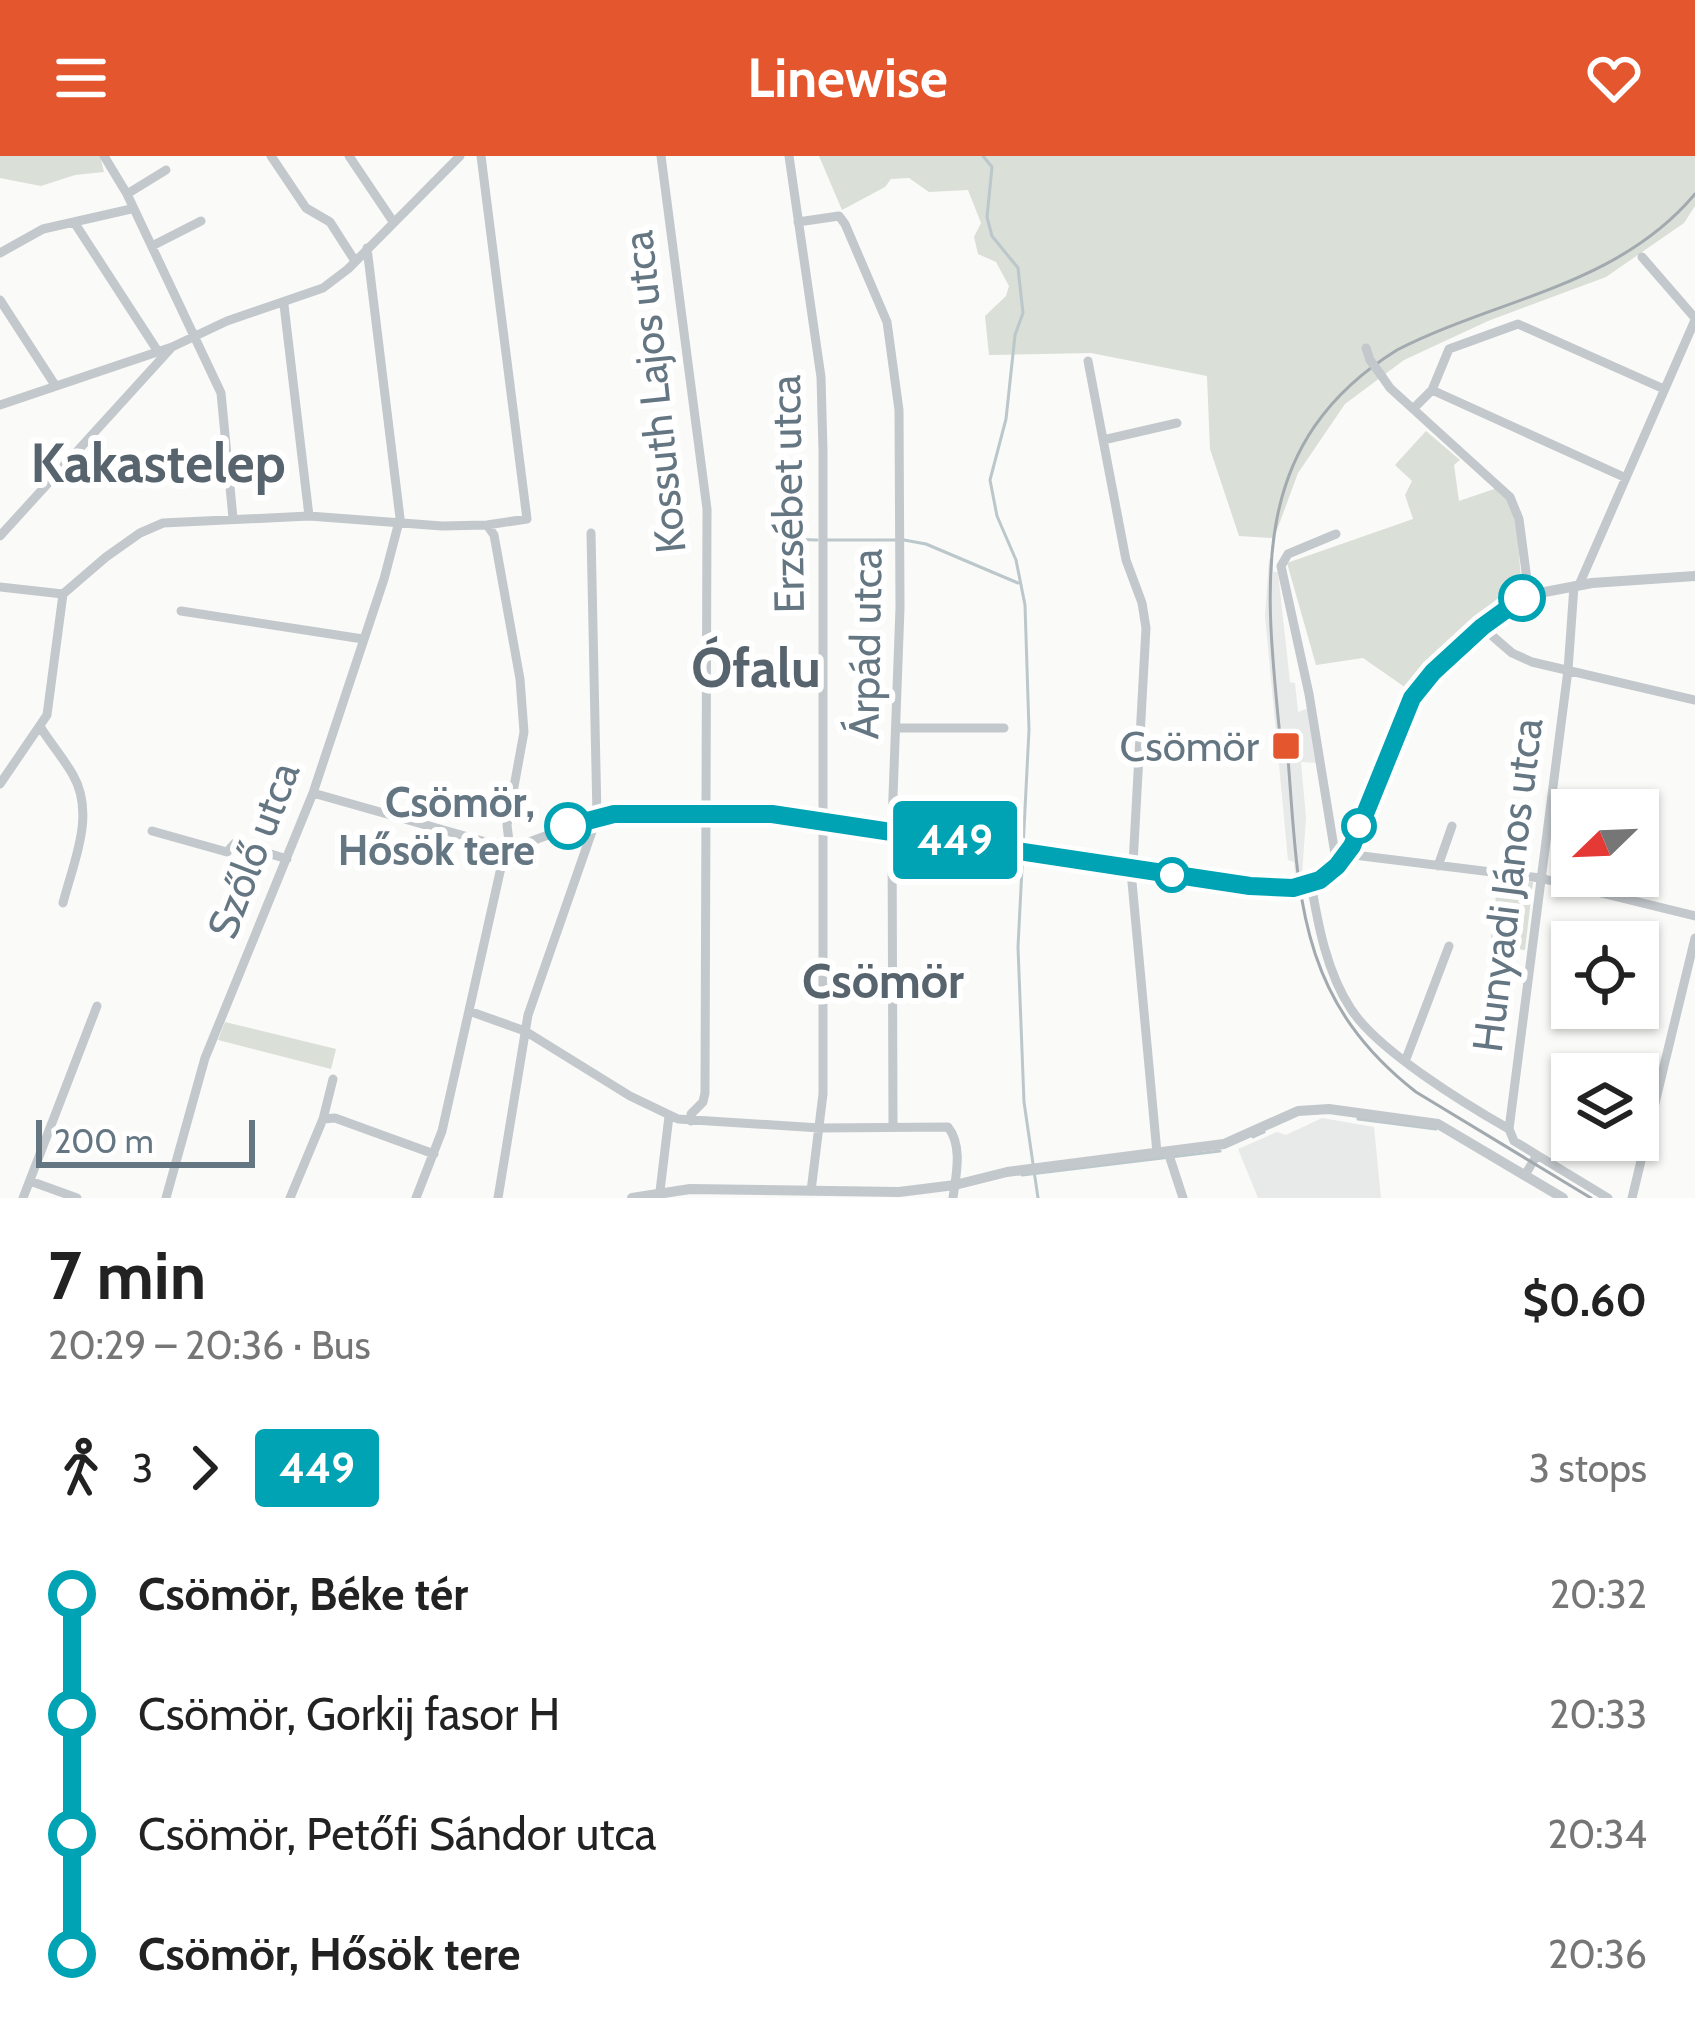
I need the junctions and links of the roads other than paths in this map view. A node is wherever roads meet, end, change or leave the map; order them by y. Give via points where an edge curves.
1 (104, 156) edge
2 (271, 156) edge
3 (349, 156) edge
4 (460, 156) edge
5 (481, 156) edge
6 (662, 156) edge
7 (789, 156) edge
8 (166, 170) dead end
9 (127, 194) junction
10 (131, 208) junction
11 (392, 220) junction
12 (200, 221) dead end
13 (74, 222) junction
14 (798, 222) junction
15 (152, 246) junction
16 (367, 248) junction
17 (0, 253) edge
18 (1642, 257) dead end
19 (355, 262) junction
20 (0, 300) edge
21 (284, 305) junction
22 (1695, 319) edge
23 (194, 336) junction
24 (172, 347) junction
25 (157, 350) junction
26 (1368, 354) dead end
27 (1088, 361) dead end
28 (55, 385) junction
29 (1664, 389) junction
30 (1432, 390) junction
31 (0, 405) edge
32 (1413, 409) junction
33 (1177, 423) dead end
34 (1103, 440) junction
35 (1626, 478) junction
36 (309, 516) junction
37 (233, 518) junction
38 (397, 525) junction
39 (487, 525) junction
40 (592, 533) dead end
41 (1336, 534) dead end
42 (0, 536) edge
43 (1695, 576) edge
44 (1576, 585) junction
45 (0, 587) edge
46 (63, 594) junction
47 (1529, 595) junction
48 (181, 611) dead end
49 (1482, 627) junction
50 (363, 639) junction
51 (1568, 670) junction
52 (1695, 700) edge
53 (41, 728) junction
54 (898, 728) junction
55 (1004, 728) dead end
56 (0, 784) edge
57 (313, 793) junction
58 (703, 813) junction
59 (597, 817) junction
60 (826, 820) junction
61 (1452, 826) dead end
62 (892, 830) junction
63 (152, 831) dead end
64 (510, 849) junction
65 (1346, 854) junction
66 (287, 860) junction
67 (1337, 866) junction
68 (1438, 866) junction
69 (1132, 868) junction
70 (1540, 878) junction
71 (1312, 883) junction
72 (63, 903) dead end
73 (1695, 916) edge
74 (1695, 938) edge
75 (1449, 946) dead end
76 (97, 1006) dead end
77 (469, 1011) junction
78 (525, 1031) junction
79 (1406, 1059) junction
80 (334, 1079) dead end
81 (669, 1116) junction
82 (323, 1119) junction
83 (691, 1120) junction
84 (893, 1125) junction
85 (820, 1128) junction
86 (1509, 1129) junction
87 (434, 1154) junction
88 (1166, 1155) junction
89 (1537, 1155) junction
90 (1525, 1175) junction
91 (30, 1181) junction
92 (660, 1191) junction
93 (811, 1191) junction
94 (954, 1192) edge
95 (23, 1198) edge
96 (76, 1198) edge
97 (166, 1198) edge
98 (290, 1198) edge
99 (416, 1198) edge
100 (498, 1198) edge
101 (632, 1198) edge
102 (1183, 1198) edge
103 (1563, 1198) edge
104 (1608, 1198) edge
105 (1632, 1198) edge

1 - 9 street
2 - 19 street
3 - 11 street
4 - 11 street
5 - 39 street via 526,519
6 - 58 street, Kossuth Lajos utca via 706,509
7 - 14 street, Erzsébet utca
8 - 9 street
9 - 10 street
10 - 13 street
10 - 15 street
11 - 16 street
12 - 15 street
13 - 17 street
13 - 25 street
14 - 54 street, Árpád utca via 839,216 886,322 898,410
14 - 60 street, Erzsébet utca via 821,376
15 - 23 street
16 - 19 street
16 - 38 street, Szőlő utca
18 - 22 street
19 - 21 street
20 - 28 street
21 - 23 street
21 - 36 street
22 - 29 street, Hunyadi János utca
23 - 24 street
23 - 37 street via 224,405
24 - 25 street
24 - 42 street
25 - 28 street
26 - 32 street, bridge
27 - 34 street
28 - 31 street
29 - 30 street via 1517,324 1449,350
29 - 35 street, Hunyadi János utca
30 - 32 street
30 - 35 street
32 - 47 street via 1510,497
33 - 34 street
34 - 69 street via 1146,628
35 - 44 street, Hunyadi János utca
36 - 37 street
36 - 38 street
37 - 46 street via 163,523
38 - 39 street
38 - 50 street, Szőlő utca
39 - 64 street via 523,707
40 - 59 street
41 - 67 street via 1288,554 1281,571
43 - 44 street
44 - 47 street
44 - 51 street, Hunyadi János utca
45 - 46 street
46 - 53 street
47 - 49 street
48 - 50 street
49 - 51 street via 1524,659
49 - 65 street via 1412,698
50 - 57 street, Szőlő utca
51 - 52 street
51 - 70 street, Hunyadi János utca
53 - 56 street
53 - 72 street via 83,797
54 - 55 street
54 - 62 street, Árpád utca
57 - 64 street
57 - 66 street, Szőlő utca
58 - 59 street
58 - 60 street
58 - 83 street, Kossuth Lajos utca via 705,1093
59 - 64 street
59 - 78 street
60 - 62 street
60 - 85 street, Erzsébet utca
61 - 68 street
62 - 69 street
62 - 84 street, Árpád utca
63 - 66 street
64 - 77 street
65 - 67 street
65 - 68 street
66 - 97 street, Szőlő utca via 205,1058
67 - 71 street
68 - 70 street
69 - 71 street via 1250,886
69 - 88 street
70 - 73 street
70 - 86 street, Hunyadi János utca
71 - 79 street via 1351,1009
74 - 105 street
75 - 79 street
76 - 91 street
77 - 78 street
77 - 87 street
78 - 81 street
78 - 100 street
79 - 86 street
80 - 82 street
81 - 83 street
81 - 92 street
82 - 87 street
82 - 98 street
83 - 85 street
84 - 85 street
84 - 94 street via 950,1130
85 - 93 street, Erzsébet utca
86 - 89 street
87 - 99 street
88 - 90 street via 1224,1144 1298,1111 1329,1109 1438,1124
88 - 94 street via 1036,1168
88 - 102 street
89 - 90 street
89 - 104 street
90 - 103 street
91 - 95 street
91 - 96 street
92 - 93 street
92 - 101 street
93 - 94 street

